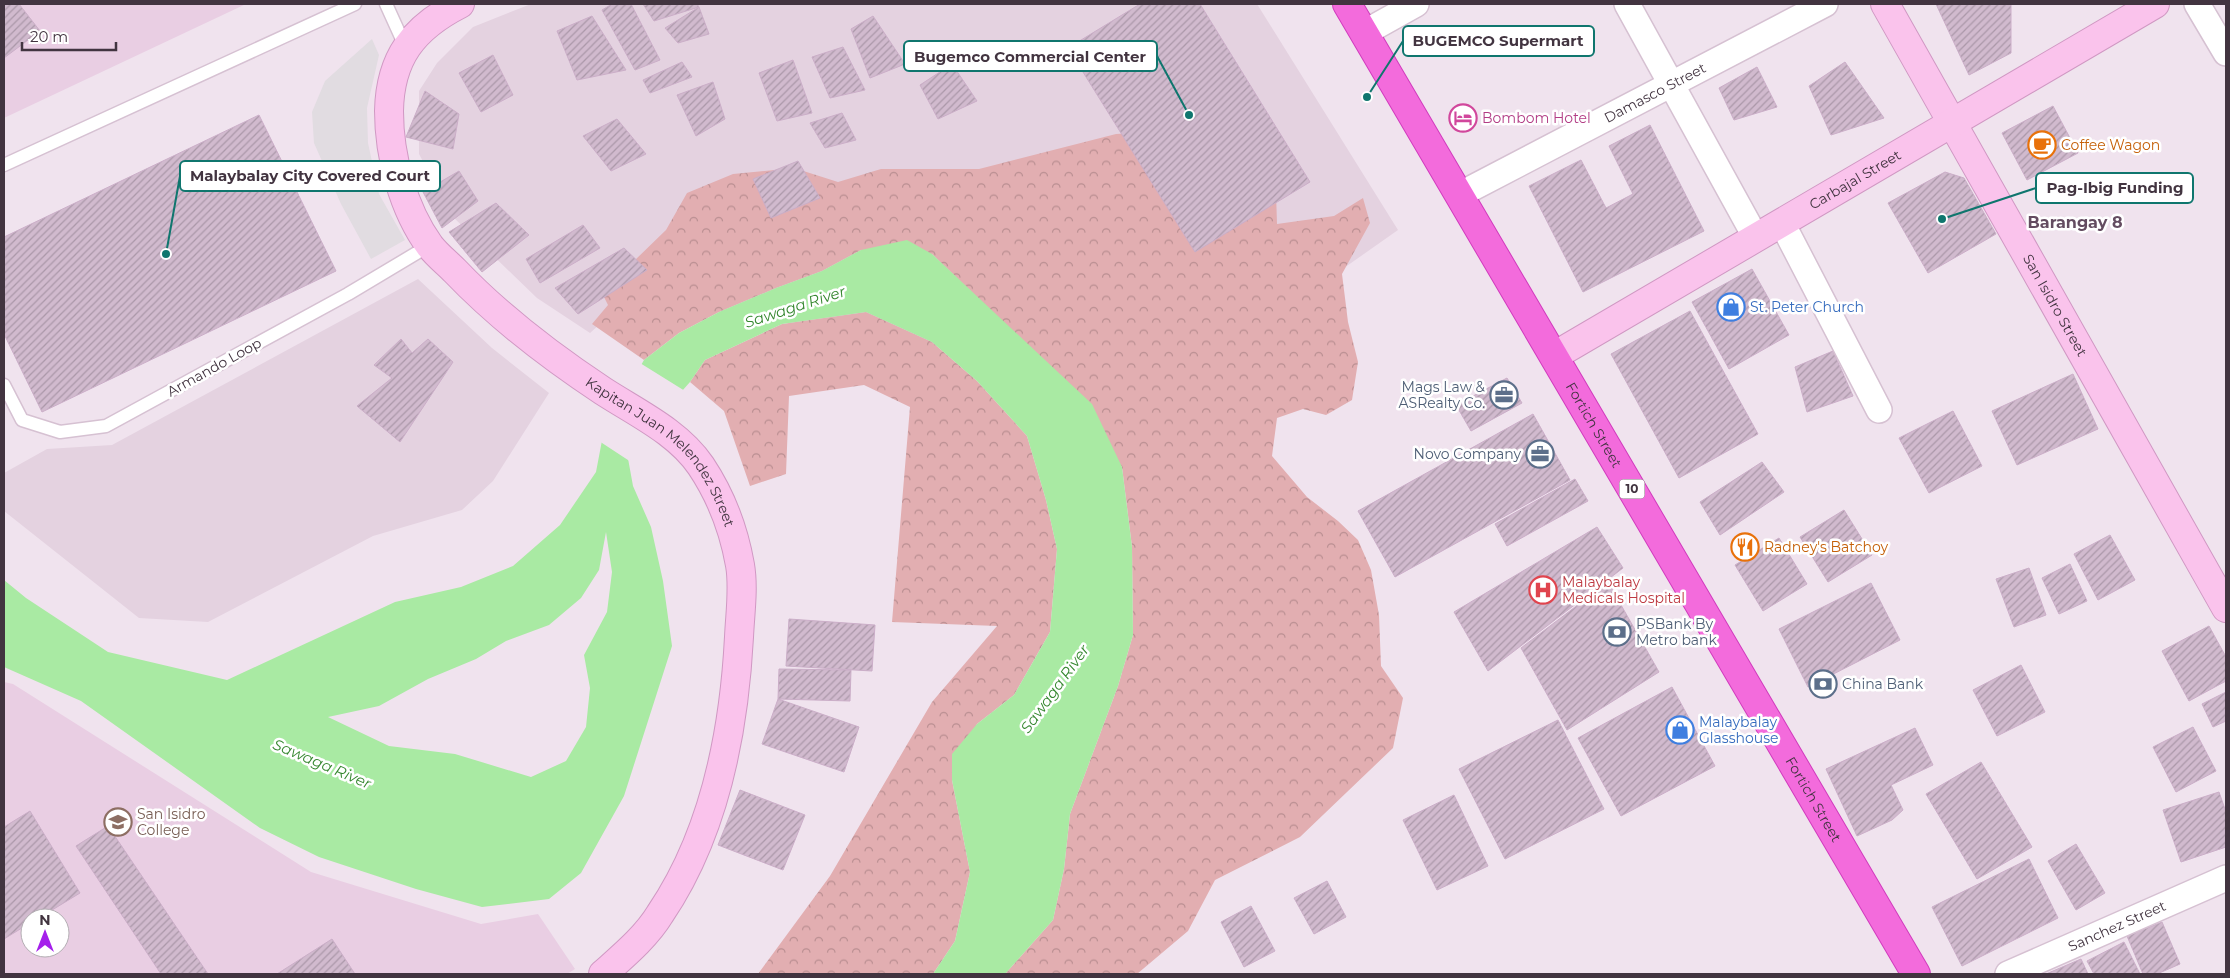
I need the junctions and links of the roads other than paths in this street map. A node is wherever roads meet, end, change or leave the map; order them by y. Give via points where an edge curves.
1 (355, 4) edge
2 (386, 4) edge
3 (460, 4) edge
4 (1347, 4) edge
5 (1416, 4) edge
6 (1627, 4) edge
7 (1824, 4) edge
8 (1885, 4) edge
9 (2155, 4) edge
10 (2197, 4) edge
11 (1364, 32) junction
12 (406, 48) junction
13 (2226, 53) edge
14 (1670, 85) junction
15 (1952, 122) junction
16 (4, 165) edge
17 (1460, 195) junction
18 (1782, 223) junction
19 (1756, 238) junction
20 (430, 245) junction
21 (1554, 356) junction
22 (4, 385) edge
23 (1879, 410) dead end
24 (2226, 608) edge
25 (2226, 878) edge
26 (603, 974) edge
27 (1916, 974) edge
28 (2008, 974) edge

1 - 16 lane
2 - 12 lane
3 - 12 street, Kapitan Juan Melendez Street via 424,27
4 - 11 highway, Fortich Street / 10
5 - 11 street
6 - 14 street
7 - 14 street, Damasco Street
8 - 15 street, San Isidro Street
9 - 15 street, Carbajal Street
10 - 13 street
11 - 17 highway, Fortich Street / 10
12 - 20 street, Kapitan Juan Melendez Street via 390,88 389,129 396,171 410,208
14 - 17 street, Damasco Street
14 - 19 street
15 - 18 street, Carbajal Street
15 - 24 street, San Isidro Street
17 - 21 highway, Fortich Street / 10
18 - 19 street, Carbajal Street
18 - 23 street
19 - 21 street, Carbajal Street
20 - 22 lane, Armando Loop via 348,294 106,426 60,432 22,420
20 - 26 street, Kapitan Juan Melendez Street via 518,330 680,441 700,465 718,495 741,568 738,668 730,727 702,834 659,916
21 - 27 highway, Fortich Street / 10
25 - 28 street, Sanchez Street

